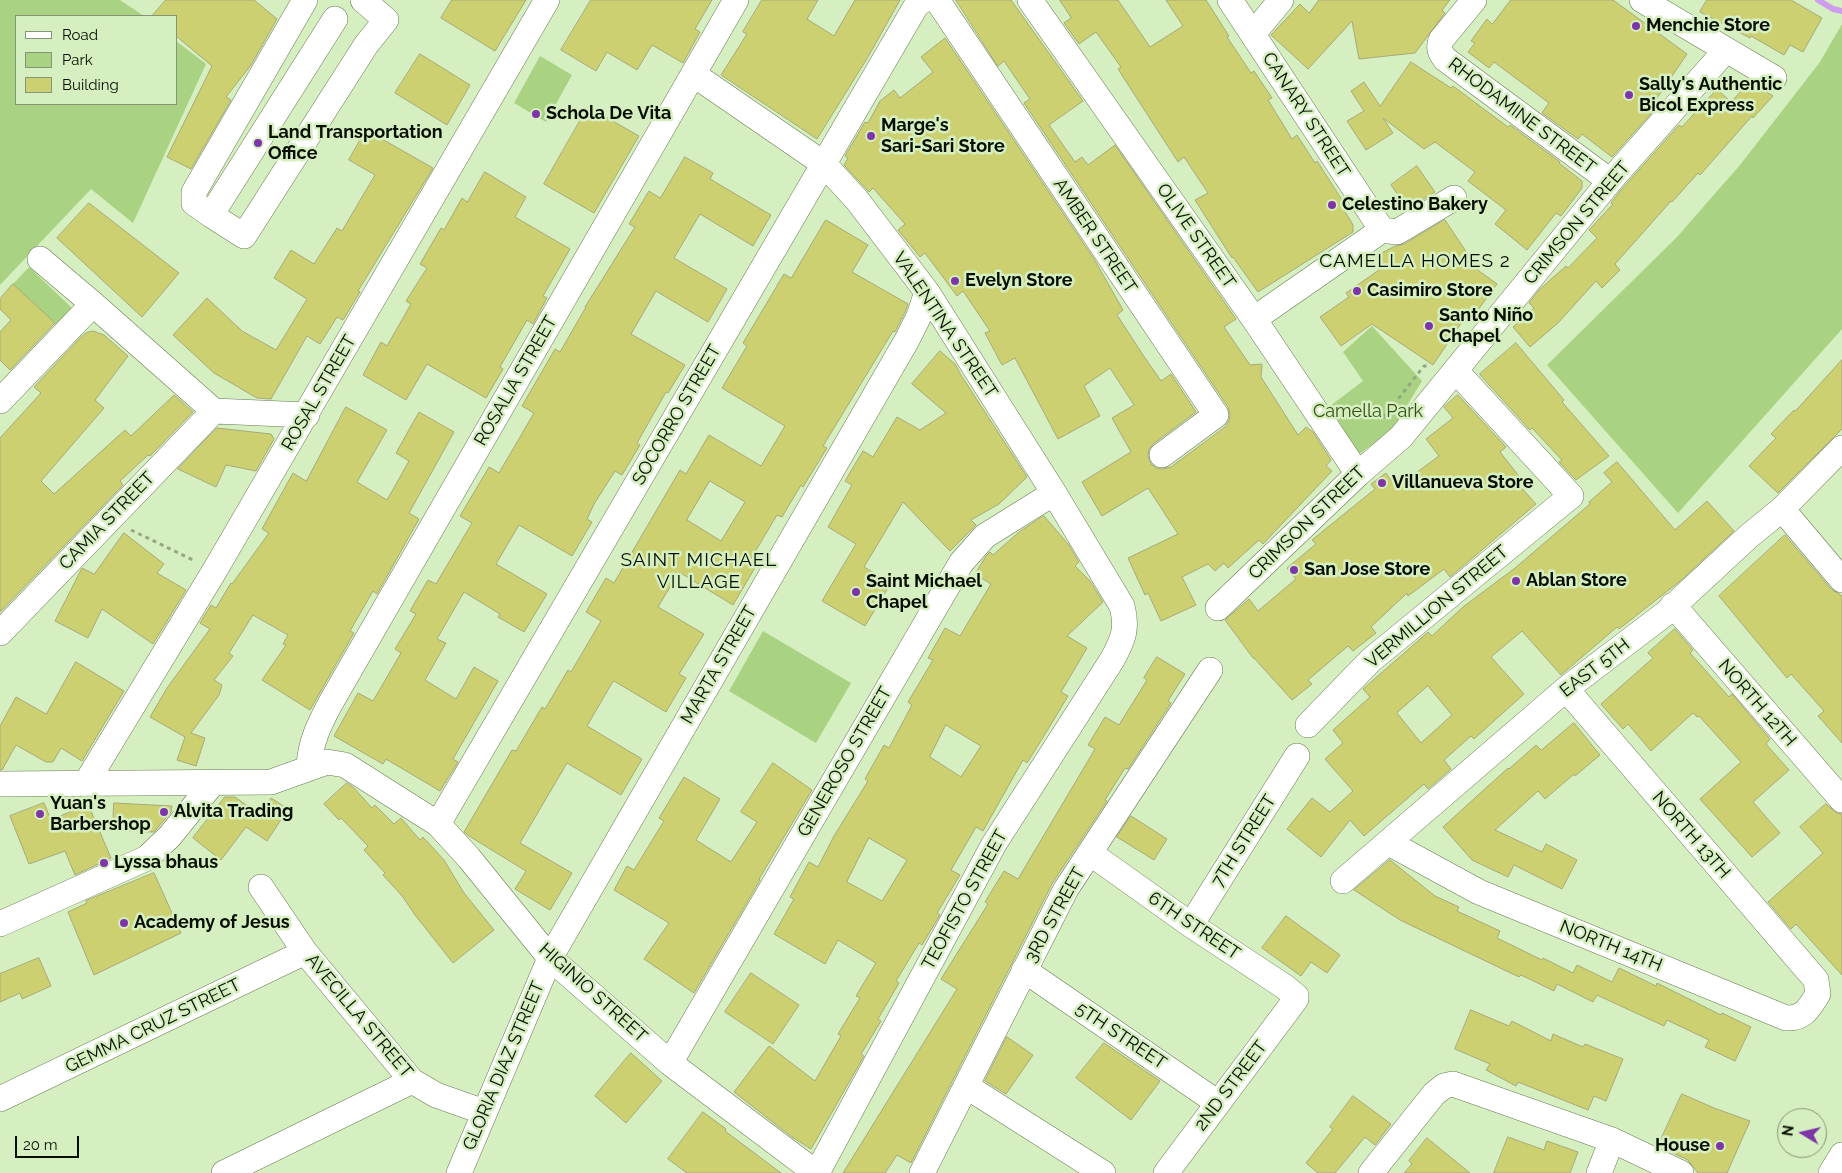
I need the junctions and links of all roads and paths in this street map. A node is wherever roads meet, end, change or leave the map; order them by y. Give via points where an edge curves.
1 (363, 0) edge
2 (548, 0) edge
3 (736, 0) edge
4 (1030, 0) edge
5 (1230, 0) edge
6 (1281, 0) edge
7 (1474, 0) edge
8 (1642, 0) edge
9 (925, 2) edge
10 (298, 4) edge
11 (329, 28) junction
12 (1252, 34) junction
13 (366, 45) junction
14 (1726, 50) junction
15 (693, 74) junction
16 (1774, 78) dead end
17 (824, 164) junction
18 (1610, 181) junction
19 (1454, 198) dead end
20 (211, 215) junction
21 (1382, 230) junction
22 (40, 260) dead end
23 (927, 292) junction
24 (93, 304) junction
25 (1254, 319) junction
26 (1452, 376) junction
27 (0, 401) edge
28 (214, 411) junction
29 (307, 415) junction
30 (1327, 428) junction
31 (1842, 448) edge
32 (1162, 455) dead end
33 (1358, 474) junction
34 (1054, 493) junction
35 (1782, 509) junction
36 (108, 519) junction
37 (215, 570) junction
38 (1842, 580) edge
39 (1673, 605) junction
40 (1218, 608) dead end
41 (0, 633) edge
42 (1124, 634) joint
43 (1210, 670) dead end
44 (1566, 689) junction
45 (1308, 725) dead end
46 (1297, 756) dead end
47 (308, 767) junction
48 (86, 783) junction
49 (0, 784) edge
50 (212, 784) junction
51 (1842, 800) edge
52 (438, 824) junction
53 (1389, 843) junction
54 (1090, 853) junction
55 (1343, 881) dead end
56 (261, 887) dead end
57 (0, 924) edge
58 (1191, 925) junction
59 (305, 952) junction
60 (550, 958) junction
61 (1024, 970) junction
62 (1816, 980) joint
63 (1296, 1000) joint
64 (670, 1063) junction
65 (412, 1081) junction
66 (966, 1086) junction
67 (0, 1099) edge
68 (1218, 1103) junction
69 (484, 1112) junction
70 (1612, 1140) junction
71 (1842, 1155) edge
72 (224, 1173) edge
73 (459, 1173) edge
74 (817, 1173) edge
75 (922, 1173) edge
76 (1103, 1173) edge
77 (1166, 1173) edge
78 (1371, 1173) edge
79 (1599, 1173) edge
80 (1681, 1173) edge
81 (1832, 1173) edge

1 - 13 street via 386,20
2 - 29 street, ROSAL STREET
3 - 15 street, ROSALIA STREET
4 - 25 street, OLIVE STREET
5 - 12 street, CANARY STREET
6 - 12 street
7 - 18 street, RHODAMINE STREET via 1441,40 1438,47 1445,59
8 - 14 street
9 - 17 street, SOCORRO STREET
9 - 32 street, AMBER STREET via 1216,416
10 - 11 street
10 - 20 street via 194,192 194,203
11 - 13 street
11 - 20 street
12 - 21 street, CANARY STREET
13 - 20 street via 244,236
14 - 16 street
14 - 18 street, CRIMSON STREET
15 - 17 street, VALENTINA STREET
15 - 47 street, ROSALIA STREET via 330,704 314,735
17 - 23 street, VALENTINA STREET via 857,200
17 - 52 street, SOCORRO STREET
18 - 26 street, CRIMSON STREET
19 - 21 street via 1397,232
21 - 25 street
22 - 24 street
23 - 34 street, VALENTINA STREET
23 - 60 street, MARTA STREET via 902,349
24 - 27 street
24 - 28 street
25 - 30 street, OLIVE STREET
26 - 30 path via 1436,366 1424,366 1384,417 1361,410
26 - 33 street, CRIMSON STREET via 1401,437
26 - 45 street, VERMILLION STREET via 1571,496 1371,660
28 - 29 street
28 - 36 street, CAMIA STREET
29 - 37 street, ROSAL STREET
30 - 33 street, OLIVE STREET
31 - 35 street, EAST 5TH
33 - 40 street, CRIMSON STREET
34 - 42 street, VALENTINA STREET via 1122,606
34 - 64 street, GENEROSO STREET via 985,536 961,563
35 - 38 street
35 - 39 street, EAST 5TH
36 - 37 path
36 - 41 street, CAMIA STREET
37 - 48 street, ROSAL STREET
39 - 44 street, EAST 5TH
39 - 51 street, NORTH 12TH
42 - 74 street, TEOFISTO STREET via 1112,660 994,844
43 - 54 street, 3RD STREET
44 - 53 street, EAST 5TH
44 - 62 street, NORTH 13TH
46 - 58 street, 7TH STREET
47 - 50 street, HIGINIO STREET via 271,782
47 - 52 street, HIGINIO STREET via 326,762 345,765
48 - 49 street, HIGINIO STREET
48 - 50 street, HIGINIO STREET
50 - 57 street via 170,836 147,858
52 - 60 street, HIGINIO STREET
53 - 55 street, EAST 5TH
53 - 62 street, NORTH 14TH via 1479,892 1786,1018 1795,1018 1806,1011 1818,994
54 - 58 street, 6TH STREET
54 - 61 street, 3RD STREET via 1066,889
56 - 59 street, AVECILLA STREET
58 - 63 street, 6TH STREET via 1285,987 1296,996
59 - 65 street, AVECILLA STREET
59 - 67 street, GEMMA CRUZ STREET
60 - 64 street, HIGINIO STREET
60 - 69 street, GLORIA DIAZ STREET
61 - 66 street, 3RD STREET
61 - 68 street, 5TH STREET
63 - 68 street, 2ND STREET
64 - 74 street, HIGINIO STREET
65 - 69 street, AVECILLA STREET via 436,1095
65 - 72 street
66 - 75 street, 3RD STREET
66 - 76 street
68 - 77 street, 2ND STREET
69 - 73 street, GLORIA DIAZ STREET
70 - 78 street via 1453,1084 1434,1094
70 - 79 street
70 - 80 street
71 - 81 street

